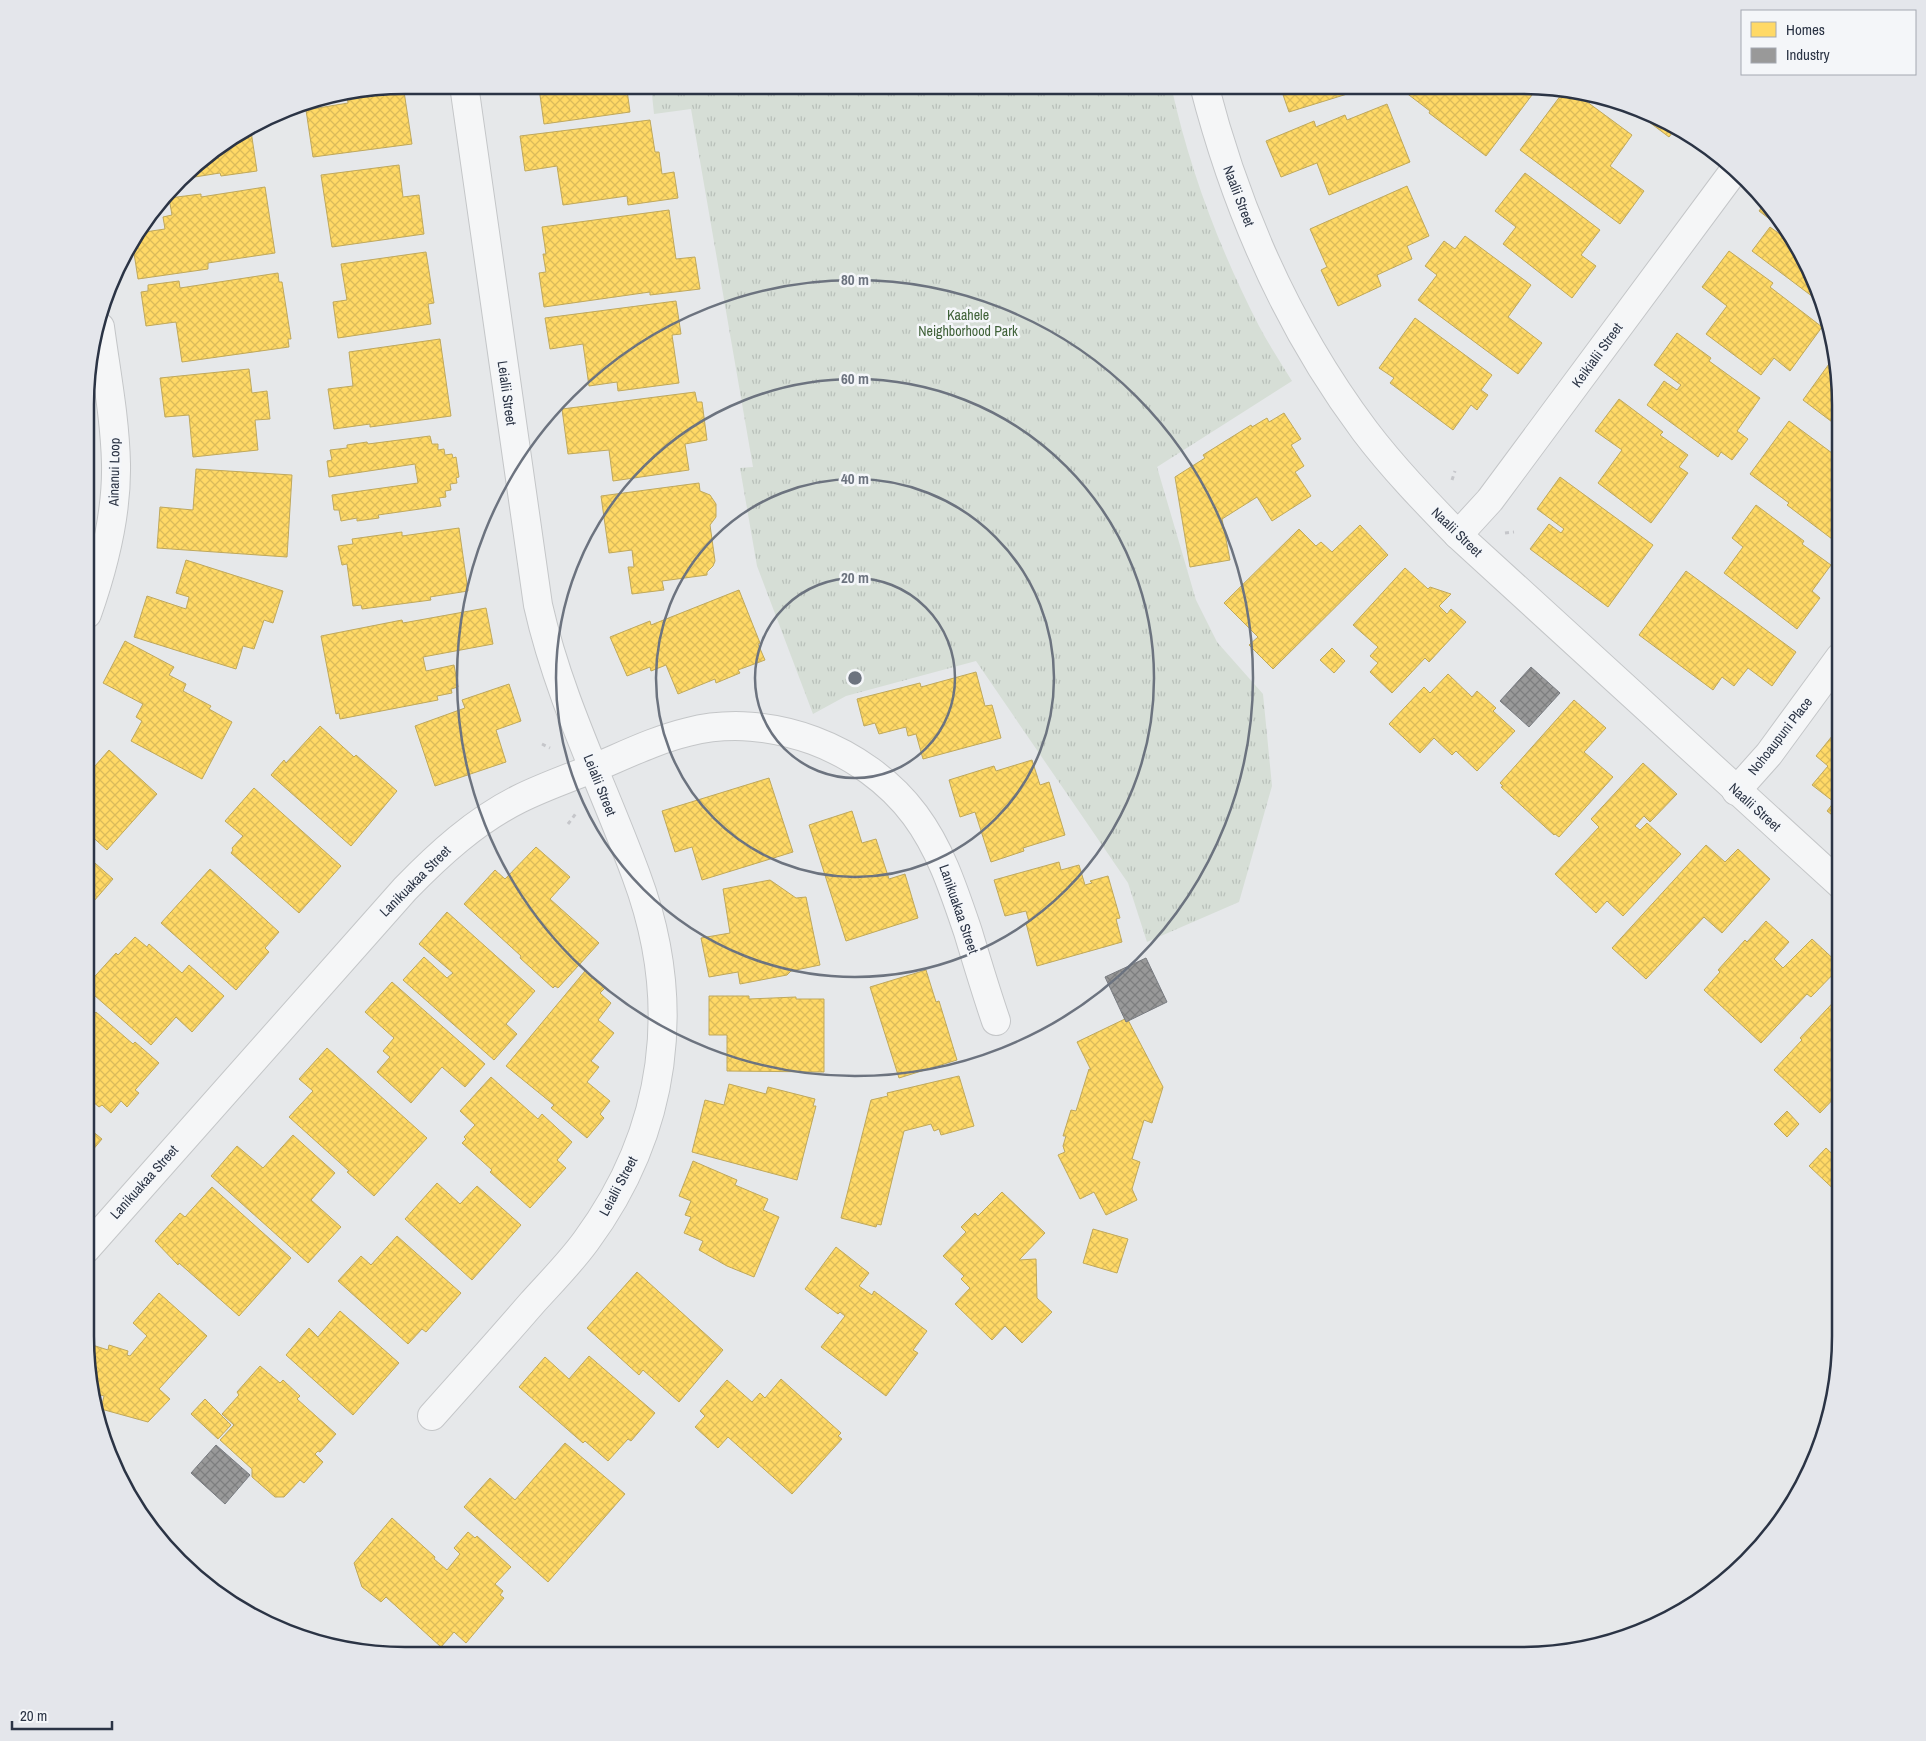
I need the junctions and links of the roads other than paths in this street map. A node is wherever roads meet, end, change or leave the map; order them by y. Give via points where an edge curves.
1 (465, 94) edge
2 (1206, 94) edge
3 (1731, 175) edge
4 (101, 337) edge
5 (1458, 535) junction
6 (94, 594) edge
7 (1832, 668) edge
8 (594, 768) junction
9 (1736, 791) junction
10 (1832, 877) edge
11 (996, 1021) dead end
12 (94, 1239) edge
13 (432, 1416) dead end

1 - 8 street, Leialii Street via 538,606 561,687
2 - 5 street, Naalii Street via 1218,138 1249,223 1322,370 1406,482
3 - 5 street, Keikialii Street via 1490,500
4 - 6 street, Ainanui Loop via 114,426 116,466 107,547
5 - 9 street, Naalii Street
7 - 9 street, Nohoaupuni Place via 1769,754
8 - 11 street, Lanikuakaa Street via 662,739 690,731 719,728 779,731 816,741 848,756 891,789 914,813 933,841 952,882
8 - 12 street, Lanikuakaa Street via 518,800 463,835 436,857
8 - 13 street, Leialii Street via 637,876 659,960 664,1025 652,1109 631,1167 585,1242
9 - 10 street, Naalii Street

